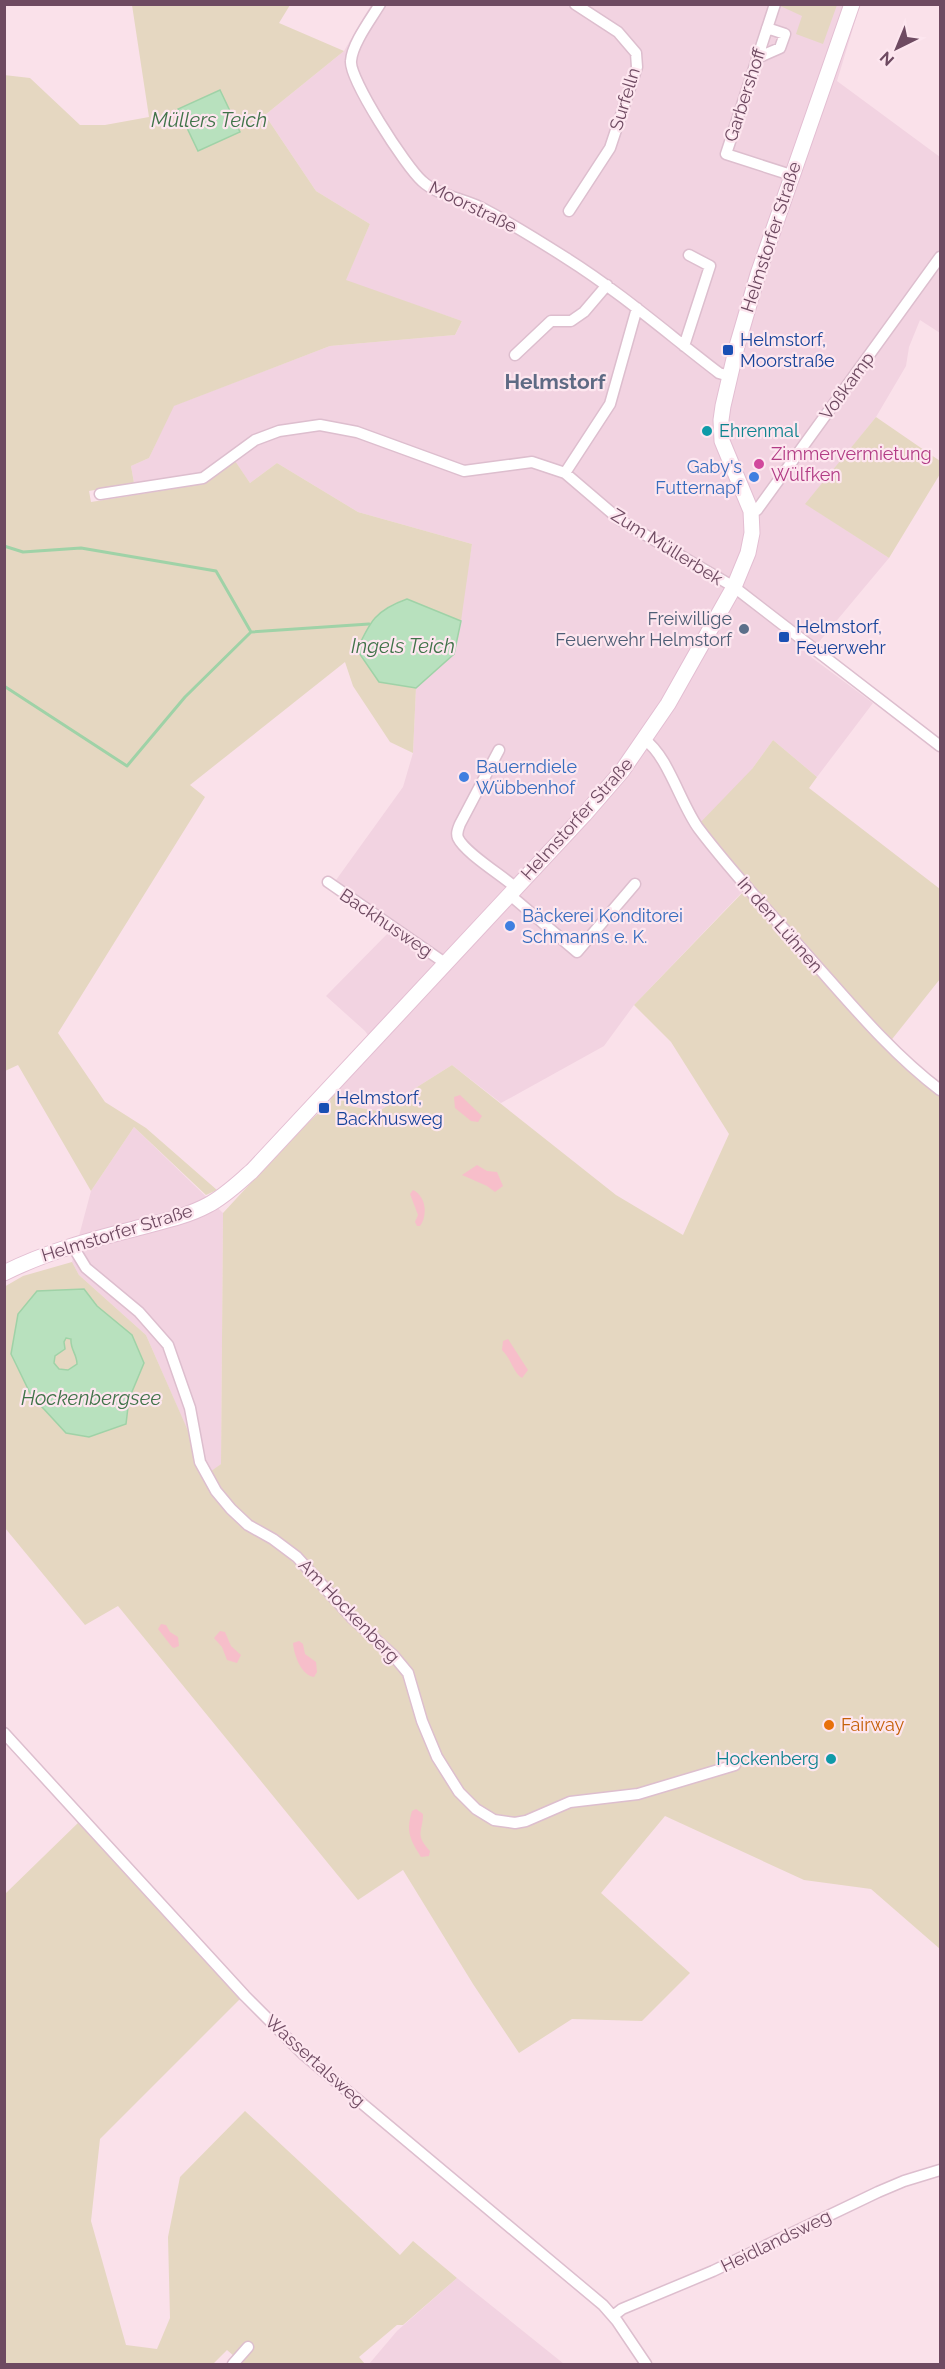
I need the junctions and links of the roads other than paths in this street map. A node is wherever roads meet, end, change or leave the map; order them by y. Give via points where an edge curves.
1 (380, 4) edge
2 (575, 4) edge
3 (775, 4) edge
4 (852, 4) edge
5 (767, 28) junction
6 (757, 58) junction
7 (791, 175) junction
8 (569, 211) dead end
9 (689, 255) dead end
10 (940, 257) edge
11 (607, 285) junction
12 (637, 308) junction
13 (684, 346) junction
14 (515, 355) dead end
15 (729, 376) junction
16 (566, 473) junction
17 (100, 494) dead end
18 (751, 511) junction
19 (734, 587) junction
20 (645, 740) junction
21 (940, 746) edge
22 (499, 750) dead end
23 (328, 882) dead end
24 (634, 884) dead end
25 (513, 891) junction
26 (445, 963) junction
27 (940, 1090) edge
28 (72, 1245) junction
29 (4, 1273) edge
30 (4, 1733) edge
31 (735, 1765) dead end
32 (940, 2170) edge
33 (613, 2316) junction
34 (248, 2347) dead end
35 (233, 2364) edge
36 (646, 2364) edge

1 - 11 street, Moorstraße via 351,58 351,71 410,168 423,182 478,206
2 - 8 street, Surfelln via 618,32 636,53 637,67 610,148
3 - 5 street, Garbershoff
4 - 7 main road, Helmstorfer Straße
5 - 6 street, Garbershoff
5 - 6 street via 785,34 780,48
6 - 7 street, Garbershoff via 726,154
7 - 15 main road, Helmstorfer Straße
9 - 13 street via 710,266
10 - 18 street, Voßkamp via 757,510
11 - 12 street, Moorstraße
11 - 14 street via 584,312 571,321 551,321
12 - 13 street, Moorstraße
12 - 16 street via 610,404
13 - 15 street, Moorstraße via 719,373
15 - 18 main road, Helmstorfer Straße via 721,420 722,441
16 - 17 street, Zum Müllerbek via 532,462 464,471 357,432 320,425 279,431 255,440 203,478
16 - 19 street, Zum Müllerbek via 620,520
18 - 19 main road, Helmstorfer Straße via 748,553
19 - 20 main road, Helmstorfer Straße
19 - 21 street, Zum Müllerbek
20 - 25 main road, Helmstorfer Straße via 592,806
20 - 27 street, In den Lühnen via 659,755 689,814 740,879 852,1006
22 - 25 street via 457,834
23 - 26 street, Backhusweg
24 - 25 street via 577,952
25 - 26 main road, Helmstorfer Straße
26 - 28 main road, Helmstorfer Straße via 230,1191 183,1216
28 - 29 main road, Helmstorfer Straße
28 - 31 street, Am Hockenberg via 86,1268 139,1312 168,1345 190,1407 200,1462 216,1491 248,1525 297,1557 352,1618 393,1654 408,1674 437,1757 459,1792 476,1809 494,1820 526,1821 570,1802 637,1794
30 - 33 street, Wassertalsweg via 303,2054
32 - 33 street, Heidlandsweg via 878,2192
33 - 36 street, Wassertalsweg
34 - 35 street

